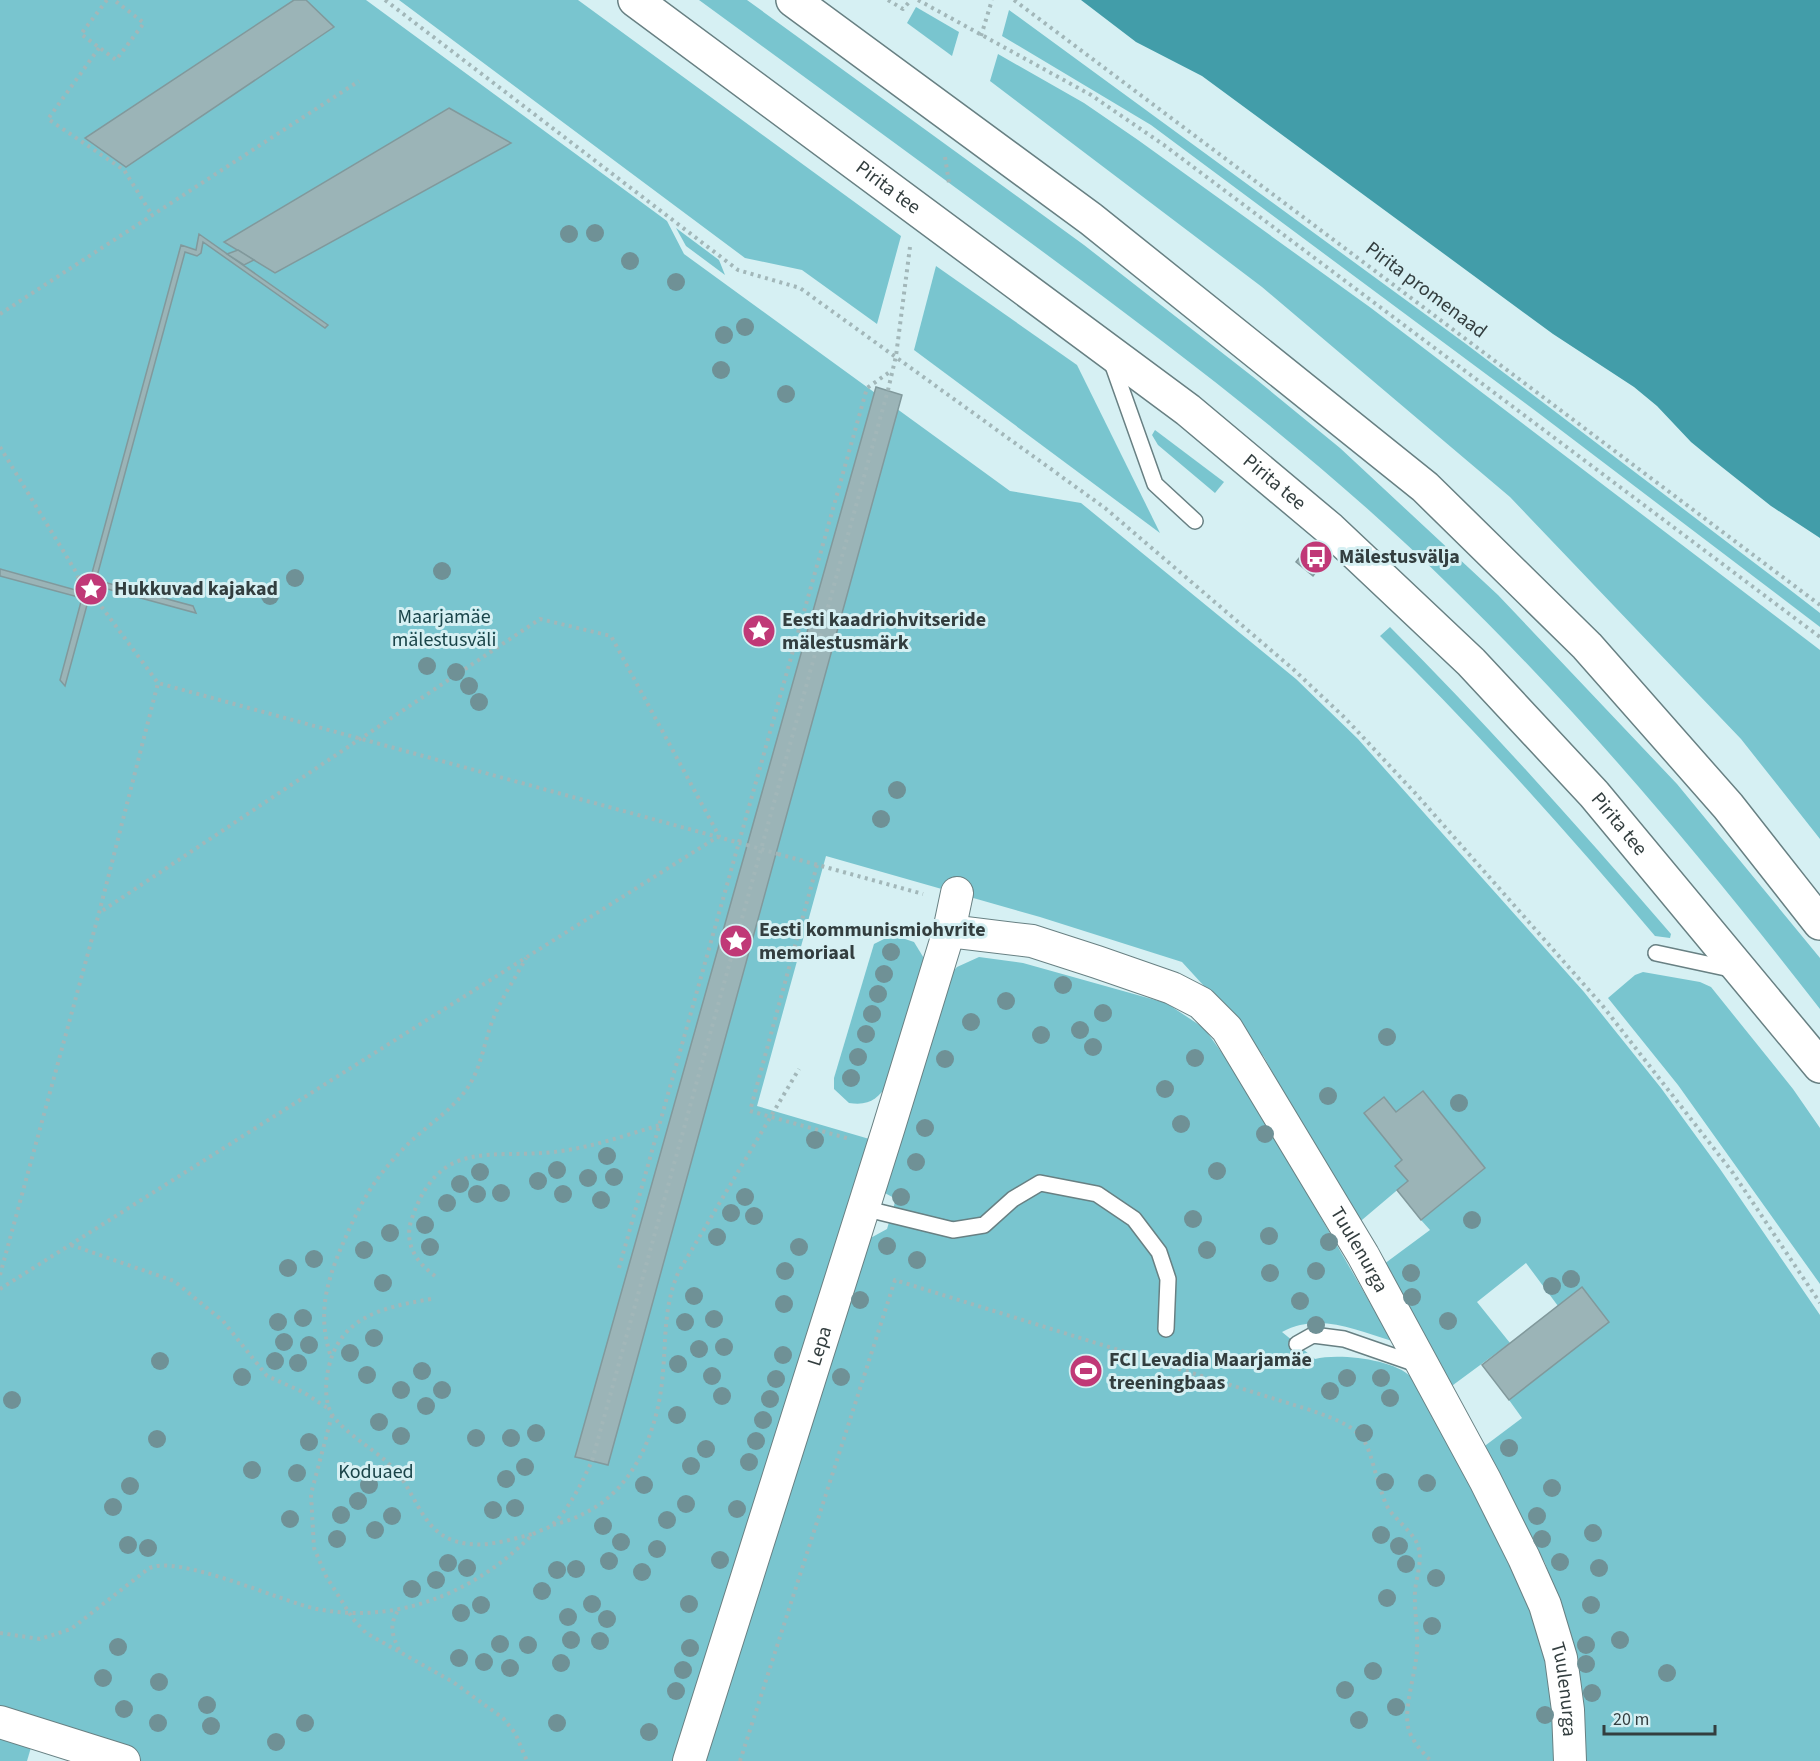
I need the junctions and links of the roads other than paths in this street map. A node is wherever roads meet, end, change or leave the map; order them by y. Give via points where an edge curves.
1 (635, 0) edge
2 (793, 0) edge
3 (1107, 349) junction
4 (1196, 521) dead end
5 (954, 909) joint
6 (1820, 923) edge
7 (1656, 953) dead end
8 (1743, 972) junction
9 (1820, 1066) edge
10 (863, 1208) junction
11 (1166, 1329) dead end
12 (1297, 1344) dead end
13 (1425, 1367) junction
14 (0, 1722) edge
15 (124, 1761) edge
16 (689, 1761) edge
17 (1570, 1761) edge

1 - 3 main road, Pirita tee
2 - 6 main road via 1091,219 1425,487 1587,646 1728,806
3 - 4 lane via 1155,484
3 - 8 main road, Pirita tee via 1188,410 1330,529 1471,662 1594,795
5 - 10 street, Lepa
5 - 13 street, Tuulenurga via 1032,941 1172,988 1201,1003 1227,1029 1363,1254
7 - 8 lane
8 - 9 main road, Pirita tee
10 - 11 lane via 953,1230 984,1225 1013,1199 1040,1183 1097,1194 1134,1219 1159,1252 1167,1279
10 - 16 street, Lepa
12 - 13 lane via 1313,1335 1344,1339
13 - 17 street, Tuulenurga via 1545,1605 1561,1658
14 - 15 street

